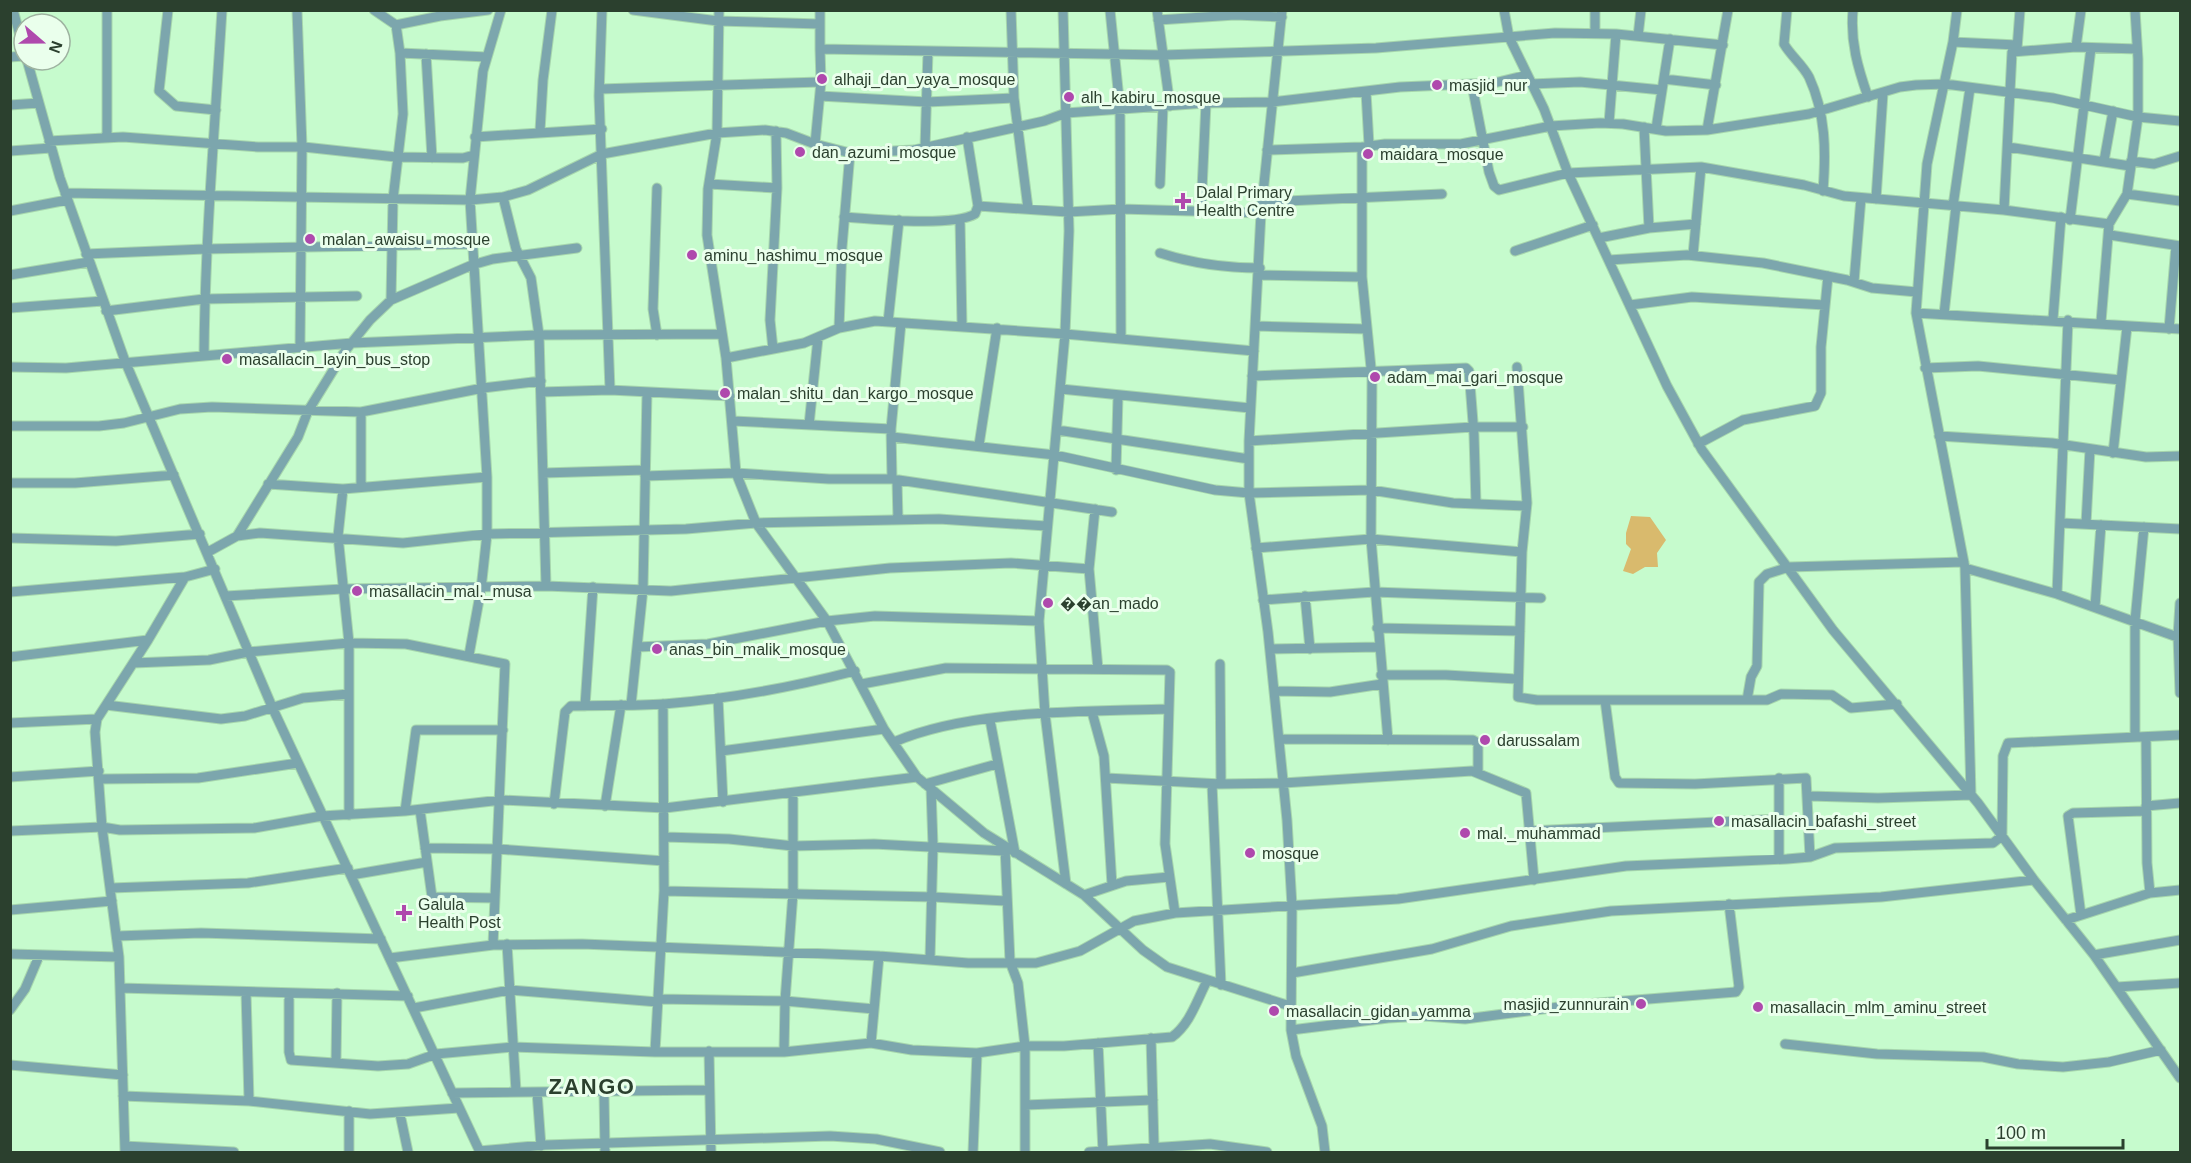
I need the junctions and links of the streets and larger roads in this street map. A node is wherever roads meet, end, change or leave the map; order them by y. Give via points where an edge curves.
1 (107, 10) edge
2 (168, 10) edge
3 (222, 10) edge
4 (297, 10) edge
5 (374, 10) edge
6 (488, 10) edge
7 (501, 10) edge
8 (552, 10) edge
9 (602, 10) edge
10 (633, 10) edge
11 (719, 10) edge
12 (820, 10) edge
13 (1011, 10) edge
14 (1063, 10) edge
15 (1110, 10) edge
16 (1504, 10) edge
17 (1595, 10) edge
18 (1641, 10) edge
19 (1728, 10) edge
20 (1788, 10) edge
21 (1852, 10) edge
22 (1957, 10) edge
23 (2020, 10) edge
24 (2081, 10) edge
25 (2135, 10) edge
26 (463, 12) edge
27 (664, 12) edge
28 (1235, 13) edge
29 (1282, 14) edge
30 (419, 15) edge
31 (1157, 15) edge
32 (1191, 15) edge
33 (718, 21) junction
34 (820, 24) junction
35 (396, 25) junction
36 (1595, 33) junction
37 (1616, 34) junction
38 (1638, 36) junction
39 (1509, 37) junction
40 (1670, 39) junction
41 (1953, 42) junction
42 (1723, 45) junction
43 (2017, 47) junction
44 (2076, 47) junction
45 (2091, 48) junction
46 (2138, 49) junction
47 (820, 50) junction
48 (928, 51) junction
49 (1011, 52) junction
50 (1278, 52) junction
51 (400, 53) junction
52 (426, 54) junction
53 (1063, 54) junction
54 (1114, 54) junction
55 (1164, 56) junction
56 (487, 57) junction
57 (29, 72) edge
58 (1664, 79) junction
59 (1529, 80) junction
60 (821, 82) junction
61 (1612, 84) junction
62 (1945, 84) junction
63 (1472, 85) junction
64 (1716, 85) junction
65 (717, 87) junction
66 (1970, 88) junction
67 (600, 89) junction
68 (1662, 90) junction
69 (1366, 92) junction
70 (1883, 93) junction
71 (2009, 93) junction
72 (820, 96) junction
73 (1868, 97) junction
74 (1014, 98) junction
75 (927, 102) junction
76 (1272, 102) junction
77 (39, 103) junction
78 (1206, 104) junction
79 (2085, 104) junction
80 (10, 105) edge
81 (1167, 106) junction
82 (1120, 109) junction
83 (216, 110) junction
84 (1820, 111) junction
85 (2113, 111) junction
86 (1066, 113) junction
87 (2138, 117) junction
88 (2181, 121) edge
89 (1609, 123) junction
90 (1017, 125) junction
91 (1551, 126) junction
92 (1644, 127) junction
93 (602, 129) junction
94 (1656, 129) junction
95 (1707, 130) junction
96 (540, 131) junction
97 (776, 131) junction
98 (717, 133) junction
99 (475, 137) junction
100 (967, 137) junction
101 (107, 138) junction
102 (1483, 141) junction
103 (215, 143) junction
104 (50, 144) junction
105 (815, 144) junction
106 (1366, 146) junction
107 (302, 147) junction
108 (2008, 147) junction
109 (925, 148) junction
110 (1267, 150) junction
111 (10, 151) edge
112 (850, 153) junction
113 (602, 154) junction
114 (474, 155) junction
115 (2077, 156) junction
116 (2181, 156) edge
117 (396, 157) junction
118 (432, 158) junction
119 (2104, 162) junction
120 (2131, 164) junction
121 (1701, 167) junction
122 (1645, 169) junction
123 (1568, 173) junction
124 (709, 184) junction
125 (1160, 184) dead end
126 (657, 188) dead end
127 (777, 188) junction
128 (1823, 191) junction
129 (210, 194) junction
130 (1443, 194) dead end
131 (2127, 194) junction
132 (66, 197) junction
133 (301, 197) junction
134 (503, 197) junction
135 (1360, 197) junction
136 (1861, 198) junction
137 (393, 199) junction
138 (1876, 199) junction
139 (470, 200) junction
140 (2181, 201) edge
141 (1262, 202) junction
142 (1922, 203) junction
143 (978, 206) junction
144 (1954, 206) junction
145 (1028, 208) junction
146 (1121, 209) junction
147 (2004, 210) junction
148 (10, 211) edge
149 (1201, 211) junction
150 (1068, 212) junction
151 (1261, 213) junction
152 (844, 217) junction
153 (2066, 218) junction
154 (960, 219) junction
155 (899, 220) junction
156 (1696, 224) junction
157 (2109, 224) junction
158 (1593, 225) junction
159 (1649, 228) junction
160 (2110, 235) junction
161 (1599, 238) junction
162 (473, 244) junction
163 (392, 246) junction
164 (2178, 246) edge
165 (300, 248) junction
166 (577, 248) dead end
167 (205, 249) junction
168 (1515, 251) dead end
169 (1160, 253) dead end
170 (520, 255) junction
171 (1693, 255) junction
172 (88, 258) junction
173 (1609, 260) junction
174 (472, 265) junction
175 (1260, 272) junction
176 (10, 274) edge
177 (1828, 276) junction
178 (1362, 277) junction
179 (1854, 282) junction
180 (1917, 292) junction
181 (357, 296) dead end
182 (300, 297) junction
183 (204, 299) junction
184 (391, 300) junction
185 (1630, 305) junction
186 (1825, 305) junction
187 (104, 306) junction
188 (10, 308) edge
189 (1916, 313) junction
190 (1944, 314) junction
191 (2053, 320) junction
192 (2068, 320) junction
193 (888, 322) junction
194 (2101, 322) junction
195 (901, 323) junction
196 (962, 326) junction
197 (1256, 326) junction
198 (2127, 327) junction
199 (839, 328) junction
200 (997, 328) junction
201 (2169, 328) junction
202 (1367, 329) junction
203 (2181, 329) edge
204 (722, 334) junction
205 (1065, 334) junction
206 (539, 335) junction
207 (607, 335) junction
208 (657, 335) junction
209 (478, 337) junction
210 (818, 338) junction
211 (1121, 339) junction
212 (352, 343) junction
213 (300, 347) junction
214 (773, 349) junction
215 (1254, 351) junction
216 (204, 355) junction
217 (726, 358) junction
218 (124, 361) junction
219 (10, 367) edge
220 (1517, 367) dead end
221 (1925, 368) junction
222 (1372, 372) junction
223 (2066, 373) junction
224 (1252, 376) junction
225 (2121, 380) junction
226 (541, 381) junction
227 (483, 388) junction
228 (1061, 389) junction
229 (609, 390) junction
230 (541, 392) junction
231 (647, 392) junction
232 (730, 396) junction
233 (1118, 396) junction
234 (1250, 408) junction
235 (308, 411) junction
236 (361, 412) junction
237 (150, 416) junction
238 (733, 421) junction
239 (809, 425) junction
240 (10, 426) edge
241 (1473, 427) junction
242 (1523, 427) junction
243 (1057, 430) junction
244 (1373, 432) junction
245 (892, 433) junction
246 (1939, 436) junction
247 (1118, 440) junction
248 (1249, 441) junction
249 (1698, 444) junction
250 (979, 445) junction
251 (2063, 445) junction
252 (2090, 449) junction
253 (2113, 453) junction
254 (1055, 455) junction
255 (2181, 456) edge
256 (1249, 459) junction
257 (1116, 470) junction
258 (543, 473) junction
259 (645, 473) junction
260 (736, 473) junction
261 (174, 474) junction
262 (487, 477) junction
263 (894, 479) junction
264 (10, 483) edge
265 (268, 484) junction
266 (361, 487) junction
267 (343, 489) junction
268 (1371, 490) junction
269 (1249, 493) junction
270 (1049, 501) junction
271 (1476, 504) junction
272 (1526, 506) junction
273 (1095, 508) junction
274 (1112, 512) dead end
275 (898, 520) junction
276 (756, 523) junction
277 (2061, 523) junction
278 (2086, 524) junction
279 (2101, 525) junction
280 (1046, 526) junction
281 (2144, 527) junction
282 (645, 529) junction
283 (2181, 529) edge
284 (546, 531) junction
285 (200, 534) junction
286 (487, 534) junction
287 (237, 536) junction
288 (338, 536) junction
289 (10, 538) edge
290 (1371, 539) junction
291 (1256, 548) junction
292 (208, 552) junction
293 (1522, 552) junction
294 (1964, 565) junction
295 (1043, 566) junction
296 (1789, 567) junction
297 (215, 569) junction
298 (1089, 569) junction
299 (185, 577) junction
300 (797, 577) junction
301 (546, 586) junction
302 (592, 587) junction
303 (342, 589) junction
304 (481, 589) junction
305 (643, 589) junction
306 (10, 592) edge
307 (1374, 592) junction
308 (2057, 594) junction
309 (226, 596) junction
310 (1305, 597) junction
311 (1522, 597) junction
312 (1541, 598) dead end
313 (1263, 600) junction
314 (2181, 603) edge
315 (2095, 607) junction
316 (827, 621) junction
317 (1040, 621) junction
318 (2135, 621) junction
319 (1377, 628) junction
320 (1520, 631) junction
321 (2179, 637) edge
322 (148, 640) junction
323 (349, 643) junction
324 (637, 647) junction
325 (1379, 647) junction
326 (1270, 649) junction
327 (1311, 649) junction
328 (248, 652) junction
329 (469, 655) junction
330 (10, 657) edge
331 (133, 663) junction
332 (1220, 664) dead end
333 (1041, 669) junction
334 (1098, 669) junction
335 (855, 671) junction
336 (1517, 679) junction
337 (1382, 680) junction
338 (862, 684) junction
339 (1274, 691) junction
340 (2181, 693) edge
341 (349, 694) junction
342 (718, 698) junction
343 (1605, 700) junction
344 (1747, 700) junction
345 (663, 704) junction
346 (1897, 704) junction
347 (106, 705) junction
348 (621, 705) junction
349 (631, 705) junction
350 (585, 706) junction
351 (273, 709) junction
352 (1168, 709) junction
353 (1092, 712) junction
354 (1045, 714) junction
355 (97, 719) junction
356 (990, 720) junction
357 (10, 723) edge
358 (884, 729) junction
359 (504, 730) junction
360 (2181, 735) edge
361 (2146, 736) junction
362 (2134, 737) junction
363 (1279, 739) junction
364 (1388, 740) junction
365 (894, 742) junction
366 (720, 751) junction
367 (298, 763) junction
368 (997, 764) junction
369 (1478, 772) junction
370 (100, 775) junction
371 (10, 777) edge
372 (917, 777) junction
373 (1106, 778) junction
374 (1779, 778) junction
375 (1165, 780) junction
376 (1283, 783) junction
377 (1217, 784) junction
378 (928, 786) junction
379 (793, 793) junction
380 (1971, 795) junction
381 (1809, 796) junction
382 (501, 800) junction
383 (723, 802) junction
384 (2181, 803) edge
385 (554, 804) junction
386 (605, 806) junction
387 (664, 808) junction
388 (2146, 809) junction
389 (420, 810) junction
390 (405, 811) junction
391 (349, 814) junction
392 (322, 816) junction
393 (1780, 819) junction
394 (102, 827) junction
395 (10, 831) edge
396 (1530, 831) junction
397 (2002, 836) junction
398 (664, 837) junction
399 (793, 846) junction
400 (933, 846) junction
401 (425, 848) junction
402 (498, 849) junction
403 (1008, 850) junction
404 (1810, 857) junction
405 (1779, 860) junction
406 (664, 861) junction
407 (427, 862) junction
408 (350, 872) junction
409 (1169, 878) junction
410 (1534, 880) junction
411 (2034, 880) junction
412 (1066, 884) junction
413 (1112, 885) junction
414 (111, 888) junction
415 (2181, 890) edge
416 (664, 891) junction
417 (793, 893) junction
418 (2150, 893) junction
419 (1084, 895) junction
420 (933, 897) junction
421 (495, 898) junction
422 (112, 901) junction
423 (1006, 901) junction
424 (1729, 904) junction
425 (1292, 906) junction
426 (1218, 909) junction
427 (10, 910) edge
428 (1175, 913) junction
429 (2081, 915) junction
430 (2066, 921) junction
431 (1121, 930) junction
432 (117, 936) junction
433 (381, 939) junction
434 (2181, 940) edge
435 (507, 944) junction
436 (493, 945) junction
437 (661, 948) junction
438 (789, 952) junction
439 (10, 954) edge
440 (2094, 955) junction
441 (39, 956) junction
442 (879, 956) junction
443 (119, 957) junction
444 (390, 958) junction
445 (930, 959) junction
446 (1010, 962) junction
447 (1292, 973) junction
448 (1207, 981) junction
449 (2181, 983) edge
450 (1221, 985) junction
451 (2117, 987) junction
452 (120, 988) junction
453 (510, 990) junction
454 (246, 992) junction
455 (289, 993) junction
456 (337, 993) junction
457 (408, 996) junction
458 (658, 1001) junction
459 (785, 1001) junction
460 (12, 1006) edge
461 (1290, 1006) junction
462 (414, 1008) junction
463 (874, 1010) junction
464 (1291, 1030) junction
465 (1151, 1038) junction
466 (871, 1043) junction
467 (1098, 1043) junction
468 (1785, 1044) dead end
469 (1025, 1046) junction
470 (513, 1047) junction
471 (2161, 1050) junction
472 (709, 1051) junction
473 (655, 1052) junction
474 (784, 1052) junction
475 (977, 1053) junction
476 (436, 1054) junction
477 (336, 1063) junction
478 (10, 1065) edge
479 (2177, 1067) edge
480 (123, 1075) junction
481 (2181, 1078) edge
482 (709, 1090) junction
483 (516, 1091) junction
484 (537, 1092) junction
485 (604, 1092) junction
486 (452, 1093) junction
487 (123, 1096) junction
488 (1153, 1100) junction
489 (249, 1101) junction
490 (1102, 1102) junction
491 (1025, 1105) junction
492 (459, 1108) junction
493 (349, 1111) junction
494 (400, 1114) junction
495 (710, 1140) junction
496 (1154, 1146) junction
497 (544, 1148) edge
498 (125, 1149) edge
499 (605, 1149) edge
500 (1103, 1151) edge
501 (234, 1152) edge
502 (349, 1152) edge
503 (408, 1152) edge
504 (479, 1152) edge
505 (711, 1152) edge
506 (940, 1152) edge
507 (973, 1152) edge
508 (1025, 1152) edge
509 (1089, 1152) edge
510 (1267, 1152) edge
511 (1325, 1152) edge

1 - 101 street
2 - 83 street via 159,91 176,106
3 - 83 street
4 - 107 street
5 - 35 street
6 - 26 street
7 - 56 street
8 - 96 street
9 - 67 street
10 - 27 street
11 - 33 street
12 - 34 street
13 - 49 street
14 - 53 street
15 - 54 street
16 - 39 street
17 - 36 street
18 - 38 street
19 - 42 street
20 - 84 street via 1784,44 1809,78
21 - 73 street via 1854,55
22 - 41 street
23 - 43 street
24 - 44 street
25 - 46 street
26 - 30 street
27 - 33 street
28 - 29 street
28 - 32 street
29 - 50 street
30 - 35 street
31 - 32 street
31 - 55 street
33 - 34 street
33 - 65 street
34 - 47 street
35 - 51 street
36 - 37 street
36 - 39 street
37 - 38 street
37 - 61 street
38 - 40 street
39 - 50 street
39 - 59 street
40 - 42 street
40 - 58 street
41 - 43 street
41 - 62 street
42 - 64 street
43 - 44 street
43 - 71 street via 2011,55
44 - 45 street
45 - 46 street
45 - 79 street
46 - 87 street
47 - 48 street
47 - 60 street
48 - 49 street
48 - 75 street
49 - 53 street
49 - 74 street
50 - 55 street
50 - 76 street
51 - 52 street
51 - 117 street via 403,114
52 - 56 street
52 - 118 street
53 - 54 street
53 - 86 street
54 - 55 street
54 - 82 street
55 - 81 street
56 - 99 street
57 - 77 street
58 - 64 street
58 - 68 street
59 - 61 street
59 - 63 street
59 - 91 street
60 - 65 street
60 - 72 street
61 - 68 street
61 - 89 street
62 - 66 street
62 - 70 street via 1900,87
62 - 142 street
63 - 69 street
63 - 102 street
64 - 95 street
65 - 67 street
65 - 98 street
66 - 71 street
66 - 144 street
67 - 93 street
68 - 94 street
69 - 76 street
69 - 106 street
70 - 73 street
70 - 138 street
71 - 79 street
71 - 108 street
72 - 75 street
72 - 105 street
73 - 84 street
74 - 75 street
74 - 90 street
75 - 109 street
76 - 78 street
76 - 110 street
77 - 80 street
77 - 104 street
78 - 81 street
78 - 149 street
79 - 85 street
79 - 115 street
81 - 82 street
81 - 125 street
82 - 86 street
82 - 146 street
83 - 103 street
84 - 95 street
84 - 128 street via 1826,154
85 - 87 street
85 - 119 street
86 - 90 street
86 - 150 street
87 - 88 street
87 - 120 street
89 - 91 street
89 - 92 street
90 - 100 street
90 - 145 street
91 - 102 street
91 - 123 street
92 - 94 street
92 - 122 street
93 - 96 street
93 - 113 street
94 - 95 street
96 - 99 street
97 - 98 street
97 - 105 street
97 - 127 street
98 - 113 street
98 - 124 street
99 - 114 street
100 - 109 street
100 - 143 street
101 - 103 street
101 - 104 street
102 - 106 street
102 - 123 street via 1489,172 1499,190
103 - 107 street
103 - 129 street
104 - 111 street
104 - 132 street
105 - 112 street
106 - 110 street
106 - 135 street
107 - 117 street
107 - 133 street
108 - 115 street
108 - 147 street
109 - 112 street
110 - 141 street
112 - 152 street
113 - 134 street via 528,190
113 - 207 street
114 - 118 street
114 - 139 street
115 - 119 street
115 - 153 street
116 - 120 street via 2154,164
117 - 118 street
117 - 137 street
119 - 120 street
120 - 131 street
121 - 122 street
121 - 128 street
121 - 156 street
122 - 123 street
122 - 159 street
123 - 158 street
124 - 127 street
124 - 204 street via 707,235
126 - 208 street via 652,309
127 - 214 street via 770,305
128 - 136 street
129 - 132 street
129 - 133 street
129 - 167 street
130 - 135 street
131 - 140 street
131 - 157 street
132 - 148 street
132 - 172 street
133 - 137 street
133 - 165 street
134 - 139 street
134 - 170 street
135 - 141 street
135 - 178 street
136 - 138 street
136 - 179 street
137 - 139 street
137 - 163 street
138 - 142 street
139 - 162 street
141 - 151 street
142 - 144 street
142 - 180 street
143 - 145 street
143 - 154 street via 975,214
144 - 147 street
144 - 190 street
145 - 150 street
146 - 149 street
146 - 150 street
146 - 211 street
147 - 153 street
149 - 151 street
150 - 205 street
151 - 175 street
152 - 155 street
152 - 199 street
153 - 157 street
153 - 191 street
154 - 155 street
154 - 196 street
155 - 193 street
156 - 159 street
156 - 171 street
157 - 160 street
158 - 161 street
158 - 168 street
159 - 161 street
160 - 164 street
160 - 194 street
161 - 173 street
162 - 163 street
162 - 174 street
163 - 165 street
163 - 184 street
164 - 201 street
165 - 167 street
165 - 182 street
166 - 170 street
167 - 172 street
167 - 183 street
169 - 175 street via 1194,264
170 - 174 street
170 - 206 street via 531,278
171 - 173 street
171 - 177 street
172 - 176 street
172 - 187 street
173 - 185 street
174 - 184 street
174 - 209 street
175 - 178 street
175 - 197 street
177 - 179 street
177 - 186 street
178 - 202 street
179 - 180 street via 1872,288
180 - 189 street
181 - 182 street
182 - 183 street
182 - 213 street
183 - 187 street
183 - 216 street
184 - 212 street
185 - 186 street via 1692,297
185 - 249 street
186 - 249 street via 1821,393 1815,406 1743,420
187 - 188 street
187 - 218 street
189 - 190 street
189 - 221 street
190 - 191 street
191 - 192 street
192 - 194 street
192 - 223 street
193 - 195 street
193 - 199 street
194 - 198 street
195 - 196 street
195 - 245 street
196 - 200 street
197 - 202 street
197 - 215 street
198 - 201 street
198 - 225 street
199 - 210 street
200 - 205 street
200 - 250 street
201 - 203 street
202 - 222 street
204 - 208 street
204 - 217 street
205 - 211 street
205 - 228 street
206 - 207 street
206 - 209 street
206 - 226 street
207 - 208 street
207 - 229 street
209 - 212 street
209 - 227 street
210 - 214 street
210 - 239 street
211 - 215 street
212 - 213 street
212 - 235 street
213 - 216 street
214 - 217 street
215 - 224 street
216 - 218 street
217 - 232 street
218 - 219 street via 66,368
218 - 237 street
220 - 242 street
221 - 223 street via 1978,366
221 - 246 street
222 - 224 street
222 - 241 street via 1466,368
222 - 244 street
223 - 225 street
223 - 251 street
224 - 234 street
225 - 253 street
226 - 227 street
226 - 230 street
227 - 236 street
227 - 262 street
228 - 233 street
228 - 243 street
229 - 230 street
229 - 231 street
230 - 258 street
231 - 232 street
231 - 259 street
232 - 238 street
233 - 234 street
233 - 247 street
234 - 248 street
235 - 236 street
235 - 237 street via 212,407
235 - 265 street via 298,437
236 - 266 street
237 - 240 street via 99,426
237 - 261 street
238 - 239 street
238 - 260 street
239 - 245 street
241 - 242 street
241 - 244 street
241 - 271 street
242 - 272 street
243 - 247 street
243 - 254 street
244 - 248 street
244 - 268 street
245 - 250 street
245 - 263 street
246 - 251 street
246 - 294 street
247 - 256 street
247 - 257 street
248 - 256 street
249 - 296 street
250 - 254 street
251 - 252 street
251 - 277 street
252 - 253 street
252 - 278 street
253 - 255 street
254 - 257 street
254 - 270 street
256 - 269 street
257 - 269 street
258 - 259 street
258 - 284 street
259 - 260 street
259 - 282 street
260 - 263 street
260 - 276 street
261 - 264 street via 75,483
261 - 285 street
262 - 266 street
262 - 286 street
263 - 270 street
263 - 275 street
265 - 267 street
265 - 287 street
266 - 267 street
267 - 288 street
268 - 269 street
268 - 271 street
268 - 290 street
269 - 291 street
270 - 273 street
270 - 280 street
271 - 272 street
272 - 293 street
273 - 274 street
273 - 298 street
275 - 276 street
275 - 280 street
276 - 282 street
276 - 300 street
277 - 278 street
277 - 308 street
278 - 279 street
279 - 281 street
279 - 315 street
280 - 295 street
281 - 283 street
281 - 318 street
282 - 284 street
282 - 305 street
284 - 286 street
284 - 301 street
285 - 289 street via 116,541
285 - 292 street
286 - 288 street via 404,543
286 - 304 street
287 - 288 street
287 - 292 street
288 - 303 street
290 - 291 street
290 - 293 street
290 - 307 street
291 - 313 street
292 - 297 street
293 - 311 street
294 - 296 street
294 - 308 street
294 - 380 street
295 - 298 street
295 - 300 street via 926,566
295 - 317 street
296 - 344 street via 1767,574 1759,582 1757,666
296 - 346 street via 1833,630
297 - 299 street
297 - 309 street
298 - 334 street
299 - 306 street
299 - 322 street
300 - 305 street via 671,591
300 - 316 street
301 - 302 street
301 - 304 street
302 - 305 street
302 - 350 street
303 - 304 street
303 - 309 street
303 - 323 street
304 - 329 street
305 - 324 street
307 - 310 street
307 - 311 street
307 - 319 street
308 - 315 street
309 - 328 street
310 - 313 street
310 - 327 street
311 - 312 street
311 - 320 street
313 - 326 street
314 - 321 street
315 - 318 street
316 - 317 street via 922,615
316 - 324 street via 708,644
316 - 335 street
317 - 333 street
318 - 321 street
318 - 362 street
319 - 320 street
319 - 325 street
320 - 336 street
321 - 340 street
322 - 330 street
322 - 331 street
323 - 328 street
323 - 329 street via 406,644
323 - 341 street
324 - 349 street
325 - 327 street
325 - 337 street
326 - 327 street
326 - 339 street
328 - 331 street via 209,660
328 - 351 street
329 - 359 street via 505,664
331 - 347 street
332 - 377 street
333 - 334 street
333 - 338 street via 946,668
333 - 354 street
334 - 352 street via 1167,670
335 - 338 street
335 - 342 street
336 - 337 street via 1446,675
336 - 343 street via 1516,692 1522,699
337 - 339 street via 1330,692
337 - 364 street
338 - 358 street
339 - 363 street
341 - 351 street via 303,698
341 - 391 street
342 - 345 street
342 - 366 street
343 - 344 street
343 - 374 street via 1619,783 1695,784
344 - 346 street via 1767,700 1781,694 1832,694 1851,708
345 - 349 street
345 - 387 street
346 - 380 street
347 - 351 street via 221,719
347 - 355 street
348 - 349 street
348 - 350 street
348 - 386 street
350 - 385 street via 571,706 565,712
351 - 367 street
352 - 353 street
352 - 375 street
353 - 354 street
353 - 373 street
354 - 356 street
354 - 412 street
355 - 357 street
355 - 370 street
356 - 365 street via 939,726
356 - 368 street
358 - 365 street
358 - 366 street
359 - 382 street
359 - 390 street via 416,730
360 - 361 street
361 - 362 street
361 - 388 street
362 - 397 street via 2008,743 2003,756
363 - 364 street
363 - 376 street
364 - 369 street via 1473,740 1478,743
365 - 372 street
366 - 383 street
367 - 370 street via 198,778
367 - 392 street
368 - 378 street
368 - 403 street
369 - 376 street
369 - 396 street via 1526,793
370 - 371 street
370 - 394 street
372 - 378 street
372 - 379 street
373 - 375 street
373 - 413 street
374 - 381 street via 1806,778
374 - 393 street
375 - 377 street
375 - 409 street
376 - 377 street
376 - 425 street
377 - 426 street
378 - 400 street
378 - 403 street
379 - 383 street
379 - 399 street
380 - 381 street
380 - 397 street
381 - 404 street
382 - 385 street
382 - 389 street
382 - 402 street
383 - 387 street
384 - 388 street
385 - 386 street
386 - 387 street
387 - 398 street
388 - 418 street
388 - 429 street via 2068,816
389 - 390 street
389 - 401 street
390 - 391 street
391 - 392 street
392 - 394 street via 254,828
392 - 408 street
393 - 396 street
393 - 405 street
394 - 395 street
394 - 414 street
396 - 410 street
397 - 404 street via 1993,843 1835,848
397 - 411 street
398 - 399 street
398 - 406 street
399 - 400 street
399 - 417 street
400 - 403 street
400 - 420 street
401 - 402 street
401 - 407 street
402 - 406 street
402 - 421 street
403 - 412 street
403 - 423 street
404 - 405 street
405 - 410 street via 1626,866
406 - 416 street
407 - 408 street
407 - 421 street via 432,897
408 - 414 street via 248,884
408 - 433 street
409 - 413 street
409 - 428 street
410 - 425 street via 1398,899
411 - 424 street via 1881,897
411 - 430 street
412 - 419 street
413 - 419 street
414 - 422 street
415 - 418 street
416 - 417 street
416 - 437 street
417 - 420 street
417 - 438 street
418 - 429 street
419 - 431 street
420 - 423 street
420 - 445 street
421 - 436 street
422 - 427 street
422 - 432 street
423 - 446 street
424 - 447 street via 1611,912 1511,926 1432,949
424 - 464 street via 1739,987 1736,992 1575,1005 1466,1020 1424,1016
425 - 426 street
425 - 447 street
426 - 428 street
426 - 450 street
428 - 431 street via 1134,921
429 - 430 street
430 - 440 street
431 - 446 street via 1080,951 1036,963
431 - 448 street via 1167,967
432 - 433 street via 201,933
432 - 443 street
433 - 444 street
434 - 440 street
435 - 436 street
435 - 437 street
435 - 453 street
436 - 444 street
437 - 438 street
437 - 458 street
438 - 442 street
438 - 459 street
439 - 441 street
440 - 451 street
441 - 443 street
441 - 460 street via 25,989
442 - 445 street
442 - 463 street
443 - 452 street
444 - 457 street
445 - 446 street
446 - 469 street via 1018,982
447 - 461 street
448 - 450 street
448 - 465 street via 1180,1031
449 - 451 street
450 - 461 street
451 - 471 street
452 - 454 street
452 - 480 street
453 - 458 street
453 - 462 street
453 - 470 street
454 - 455 street
454 - 489 street
455 - 456 street
455 - 477 street via 290,1058
456 - 457 street
456 - 477 street
457 - 462 street
458 - 459 street
458 - 473 street
459 - 463 street
459 - 474 street
461 - 464 street
462 - 476 street
463 - 466 street
464 - 511 street via 1296,1056 1322,1126
465 - 467 street
465 - 488 street
466 - 474 street
466 - 475 street via 912,1050
467 - 469 street
467 - 490 street
468 - 471 street via 1877,1054 1983,1057 2063,1067
469 - 475 street
469 - 491 street
470 - 473 street
470 - 476 street
470 - 483 street
471 - 479 street
472 - 473 street
472 - 474 street
472 - 482 street
475 - 507 street
476 - 477 street via 408,1064
476 - 486 street
478 - 480 street
479 - 481 street
480 - 487 street
482 - 485 street
482 - 495 street
483 - 484 street
483 - 486 street
484 - 485 street
484 - 497 street
485 - 499 street
486 - 492 street
487 - 489 street
487 - 498 street
488 - 490 street
488 - 496 street
489 - 493 street
490 - 491 street
490 - 500 street
491 - 508 street
492 - 494 street
492 - 504 street
493 - 494 street
493 - 502 street
494 - 503 street
495 - 499 street
495 - 505 street
495 - 506 street via 857,1136
496 - 500 street
496 - 510 street via 1210,1144
497 - 499 street
497 - 504 street
498 - 501 street
500 - 509 street

